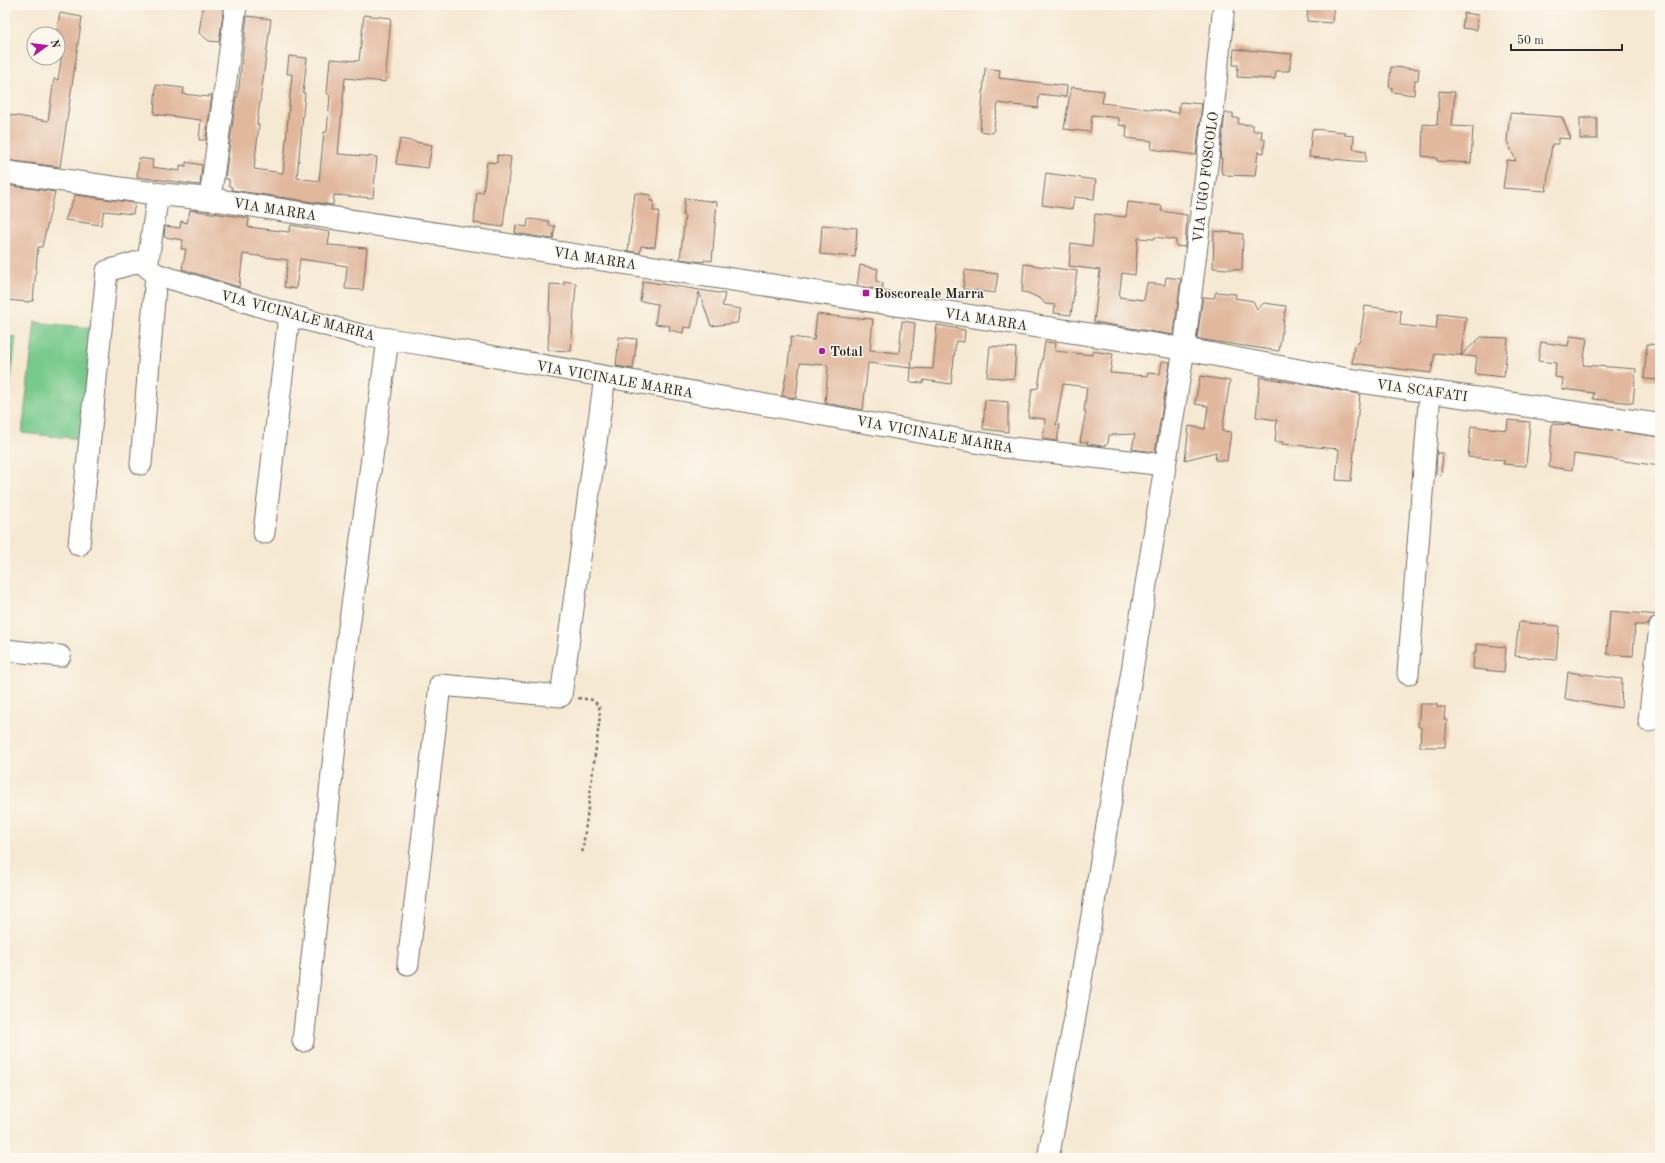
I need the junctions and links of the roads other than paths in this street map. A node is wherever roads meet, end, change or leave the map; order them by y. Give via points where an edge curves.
1 (236, 5) edge
2 (1224, 5) edge
3 (5, 172) edge
4 (158, 194) junction
5 (210, 199) junction
6 (152, 267) junction
7 (289, 315) junction
8 (388, 339) junction
9 (1184, 349) junction
10 (605, 377) junction
11 (1430, 392) junction
12 (1660, 425) edge
13 (141, 464) dead end
14 (1166, 465) junction
15 (264, 533) dead end
16 (79, 545) dead end
17 (1660, 627) edge
18 (5, 650) edge
19 (60, 656) dead end
20 (1408, 674) dead end
21 (1649, 721) dead end
22 (408, 964) dead end
23 (303, 1041) dead end
24 (1048, 1158) edge

1 - 5 street
2 - 9 street, VIA UGO FOSCOLO
3 - 4 main road, VIA MARRA
4 - 5 main road, VIA MARRA
4 - 6 street
5 - 9 main road, VIA MARRA
6 - 7 street, VIA VICINALE MARRA
6 - 13 street
6 - 16 street via 107,271
7 - 8 street, VIA VICINALE MARRA via 361,335
7 - 15 street
8 - 10 street, VIA VICINALE MARRA
8 - 23 street via 343,672
9 - 11 main road, VIA SCAFATI
9 - 14 street, VIA UGO FOSCOLO
10 - 14 street, VIA VICINALE MARRA via 1003,447
10 - 22 street via 561,696 440,685
11 - 12 main road, VIA SCAFATI
11 - 20 street
14 - 24 street, VIA UGO FOSCOLO via 1075,1015
17 - 21 street
18 - 19 street

